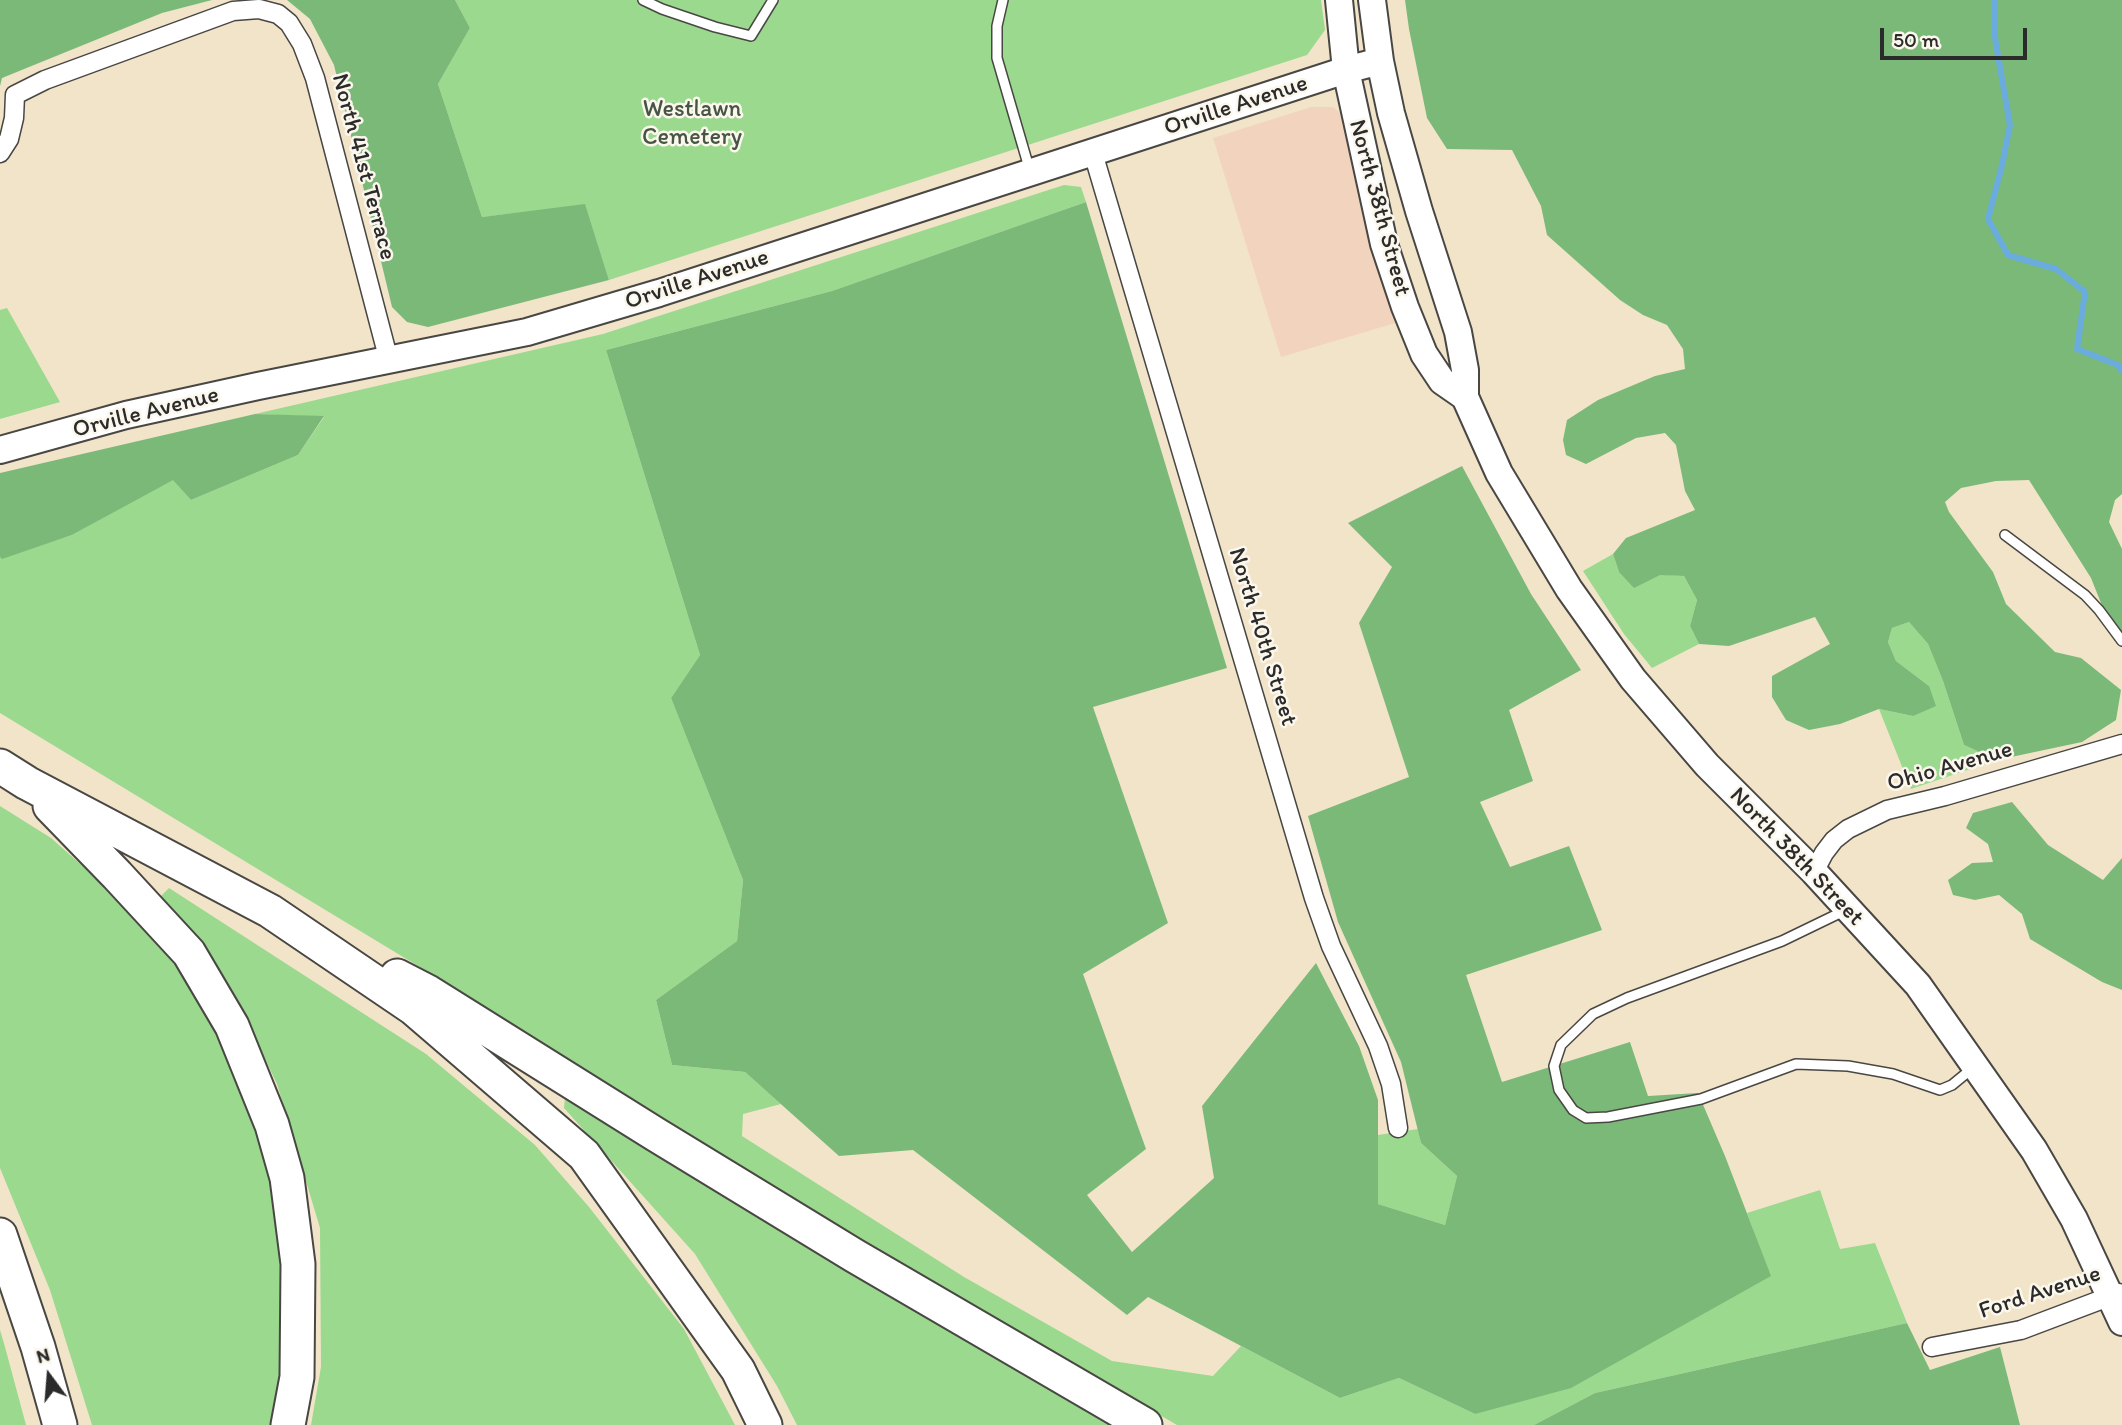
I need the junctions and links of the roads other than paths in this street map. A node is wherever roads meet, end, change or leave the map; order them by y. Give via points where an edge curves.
1 (643, 0) edge
2 (773, 0) edge
3 (1003, 0) edge
4 (1339, 0) edge
5 (1372, 0) edge
6 (1380, 61) junction
7 (1346, 70) junction
8 (0, 153) edge
9 (1093, 153) junction
10 (1031, 172) junction
11 (389, 361) junction
12 (1465, 397) junction
13 (0, 450) edge
14 (2005, 536) dead end
15 (2122, 641) edge
16 (2122, 744) edge
17 (13, 775) edge
18 (1814, 872) junction
19 (1847, 909) junction
20 (270, 911) junction
21 (1975, 1066) junction
22 (1398, 1128) dead end
23 (0, 1235) edge
24 (2116, 1295) edge
25 (2122, 1322) edge
26 (1932, 1347) dead end
27 (60, 1425) edge
28 (289, 1425) edge
29 (765, 1425) edge
30 (1145, 1425) edge

1 - 2 lane via 751,36
3 - 10 lane via 997,58
4 - 7 main road, North 38th Street
5 - 6 main road, North 38th Street
6 - 7 main road, Orville Avenue
6 - 12 main road, North 38th Street via 1419,211 1458,332
7 - 9 main road, Orville Avenue
7 - 12 main road, North 38th Street via 1384,244 1405,307 1423,354 1442,381
8 - 11 street, North 41st Terrace via 9,139 15,95 45,80 233,11 259,9 278,15 302,44 315,78
9 - 10 main road, Orville Avenue
9 - 22 street, North 40th Street via 1314,898 1378,1046 1391,1084
10 - 11 main road, Orville Avenue via 527,332
11 - 13 main road, Orville Avenue via 126,415
12 - 18 main road, North 38th Street via 1499,473 1538,541 1633,679 1707,765
14 - 15 lane via 2085,595
16 - 18 street, Ohio Avenue via 1888,810 1834,840
17 - 20 highway
17 - 28 highway via 117,875 189,953 232,1026 272,1125 287,1178 298,1264 297,1377
18 - 19 main road, North 38th Street
19 - 21 main road, North 38th Street via 1918,985
19 - 21 lane via 1782,941 1593,1014 1561,1045 1554,1066 1559,1090 1573,1110 1586,1118 1608,1117 1700,1099 1796,1064 1893,1074 1940,1090
20 - 29 highway via 413,1008 584,1155 738,1370
20 - 30 highway via 428,992 855,1256
21 - 24 main road, North 38th Street via 2034,1150
23 - 27 highway
24 - 25 main road, North 38th Street
24 - 26 street, Ford Avenue via 2021,1330

